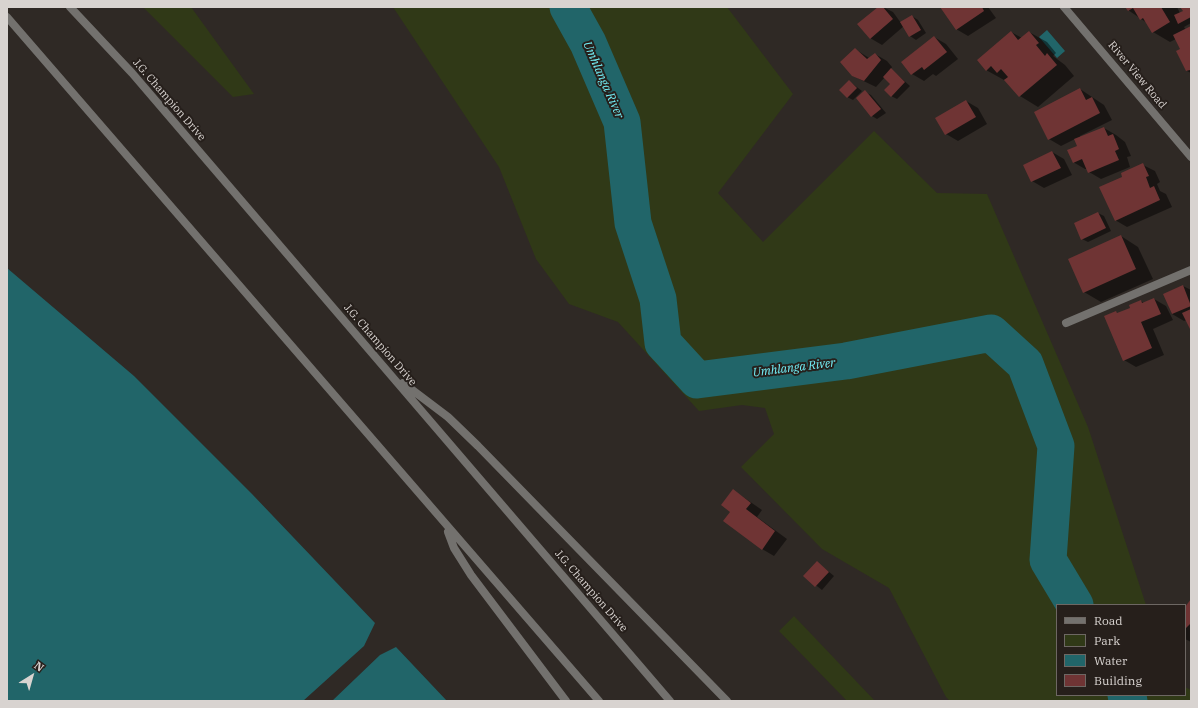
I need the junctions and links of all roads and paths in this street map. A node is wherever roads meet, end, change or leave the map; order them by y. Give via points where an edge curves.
1 (70, 7) edge
2 (1064, 7) edge
3 (7, 17) edge
4 (1191, 157) edge
5 (1191, 270) edge
6 (1066, 323) dead end
7 (392, 376) junction
8 (445, 525) junction
9 (566, 701) edge
10 (599, 701) edge
11 (670, 701) edge
12 (727, 701) edge

1 - 7 street, J.G. Champion Drive via 132,73
2 - 4 street, River View Road
3 - 8 street
5 - 6 street
7 - 11 street, J.G. Champion Drive
7 - 12 street via 448,417 478,446
8 - 9 street via 454,548 471,575
8 - 10 street

